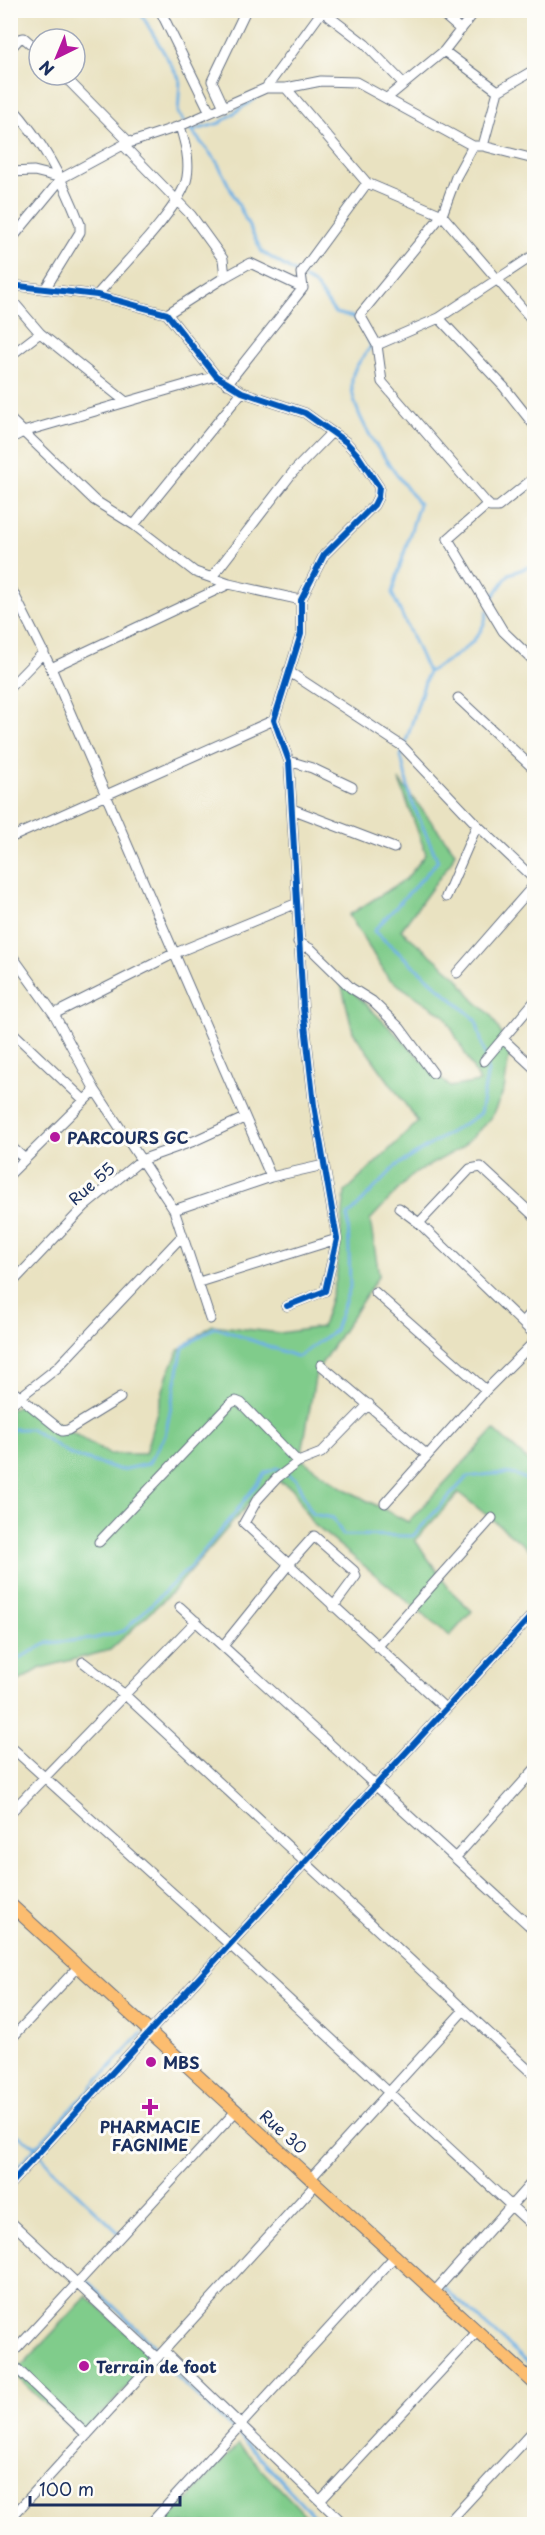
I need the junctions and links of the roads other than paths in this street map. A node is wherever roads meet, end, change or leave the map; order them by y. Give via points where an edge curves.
1 (160, 10) edge
2 (246, 10) edge
3 (438, 10) edge
4 (476, 10) edge
5 (529, 10) edge
6 (323, 11) edge
7 (534, 17) edge
8 (461, 30) junction
9 (27, 41) edge
10 (10, 49) edge
11 (444, 51) junction
12 (534, 70) edge
13 (403, 83) junction
14 (74, 87) edge
15 (266, 88) junction
16 (286, 88) junction
17 (498, 91) junction
18 (387, 98) junction
19 (10, 105) edge
20 (224, 107) junction
21 (205, 114) junction
22 (180, 126) junction
23 (126, 144) junction
24 (478, 146) junction
25 (534, 159) edge
26 (10, 172) edge
27 (62, 178) junction
28 (367, 183) junction
29 (178, 201) junction
30 (442, 214) junction
31 (10, 241) edge
32 (534, 255) edge
33 (225, 277) junction
34 (498, 280) junction
35 (10, 285) edge
36 (303, 288) junction
37 (45, 289) junction
38 (97, 295) junction
39 (10, 298) edge
40 (167, 314) junction
41 (439, 318) junction
42 (534, 322) edge
43 (40, 333) junction
44 (377, 345) junction
45 (10, 356) edge
46 (216, 376) junction
47 (228, 384) junction
48 (242, 392) junction
49 (126, 402) junction
50 (10, 419) edge
51 (534, 425) edge
52 (23, 432) junction
53 (332, 432) junction
54 (10, 439) edge
55 (534, 478) edge
56 (488, 504) junction
57 (134, 525) junction
58 (212, 577) junction
59 (229, 584) junction
60 (10, 586) edge
61 (301, 600) junction
62 (44, 652) junction
63 (534, 661) edge
64 (51, 668) junction
65 (288, 671) junction
66 (10, 687) edge
67 (458, 698) dead end
68 (274, 720) junction
69 (289, 761) junction
70 (534, 769) edge
71 (352, 787) dead end
72 (106, 795) junction
73 (292, 809) junction
74 (477, 825) junction
75 (10, 838) edge
76 (394, 848) dead end
77 (534, 879) edge
78 (534, 885) edge
79 (446, 897) dead end
80 (296, 904) junction
81 (298, 942) junction
82 (10, 953) edge
83 (173, 954) junction
84 (457, 973) dead end
85 (534, 1002) edge
86 (54, 1014) junction
87 (10, 1030) edge
88 (503, 1039) junction
89 (484, 1061) dead end
90 (534, 1068) edge
91 (433, 1072) dead end
92 (95, 1090) junction
93 (84, 1100) junction
94 (244, 1119) junction
95 (10, 1146) edge
96 (25, 1159) junction
97 (141, 1160) junction
98 (324, 1165) junction
99 (10, 1174) edge
100 (271, 1177) junction
101 (399, 1209) dead end
102 (174, 1210) junction
103 (534, 1216) edge
104 (419, 1223) junction
105 (182, 1236) junction
106 (337, 1239) junction
107 (199, 1282) junction
108 (10, 1285) edge
109 (375, 1292) dead end
110 (287, 1306) dead end
111 (534, 1310) edge
112 (210, 1319) dead end
113 (523, 1322) junction
114 (534, 1334) edge
115 (534, 1342) edge
116 (321, 1365) dead end
117 (10, 1389) edge
118 (486, 1390) junction
119 (20, 1398) junction
120 (120, 1398) dead end
121 (369, 1404) junction
122 (10, 1405) edge
123 (426, 1454) junction
124 (298, 1462) junction
125 (385, 1503) dead end
126 (492, 1518) dead end
127 (99, 1542) dead end
128 (289, 1564) junction
129 (180, 1606) dead end
130 (333, 1606) junction
131 (534, 1613) edge
132 (196, 1621) junction
133 (526, 1623) junction
134 (534, 1631) edge
135 (223, 1646) junction
136 (377, 1647) junction
137 (83, 1662) dead end
138 (125, 1695) junction
139 (446, 1709) junction
140 (10, 1746) edge
141 (533, 1774) edge
142 (46, 1776) junction
143 (376, 1785) junction
144 (10, 1813) edge
145 (456, 1858) junction
146 (305, 1863) junction
147 (11, 1904) edge
148 (534, 1930) edge
149 (230, 1945) junction
150 (80, 1966) junction
151 (464, 2010) junction
152 (151, 2031) junction
153 (10, 2040) edge
154 (534, 2075) edge
155 (389, 2092) junction
156 (237, 2110) junction
157 (534, 2180) edge
158 (314, 2181) junction
159 (10, 2184) edge
160 (511, 2206) junction
161 (10, 2221) edge
162 (534, 2228) edge
163 (396, 2255) junction
164 (82, 2279) junction
165 (435, 2291) junction
166 (478, 2331) junction
167 (160, 2355) junction
168 (10, 2356) edge
169 (10, 2362) edge
170 (534, 2383) edge
171 (237, 2429) junction
172 (534, 2430) edge
173 (87, 2435) junction
174 (320, 2501) junction
175 (10, 2519) edge
176 (150, 2524) edge
177 (345, 2524) edge
178 (447, 2524) edge

1 - 21 street
2 - 20 street via 212,81
3 - 8 street
4 - 8 street
5 - 7 street
6 - 13 street via 365,44
6 - 15 street
8 - 11 street
9 - 10 street via 19,39
11 - 13 street
11 - 17 street
12 - 17 street
13 - 18 street
14 - 23 street
15 - 16 street
15 - 20 street
16 - 18 street via 321,81 356,82
16 - 28 street
17 - 24 street
18 - 24 street
19 - 27 street
20 - 21 street
21 - 22 street
22 - 23 street
22 - 29 street via 188,152 187,178
23 - 27 street
23 - 29 street
24 - 25 street
24 - 30 street via 456,177
26 - 27 street via 34,171
27 - 31 street
27 - 37 street via 81,232
28 - 30 street
28 - 36 street via 301,273
29 - 33 street via 223,260
29 - 38 street
30 - 34 street
30 - 44 street via 360,315
32 - 34 street
33 - 36 street via 250,263
33 - 40 street
34 - 41 street
34 - 42 street
35 - 37 street
36 - 47 street
37 - 38 street
38 - 40 street
39 - 43 street
40 - 46 street
41 - 44 street
41 - 51 street
43 - 45 street
43 - 49 street
44 - 56 street via 382,382
46 - 47 street
46 - 49 street
47 - 48 street
48 - 53 street via 305,413
48 - 57 street
49 - 52 street
50 - 52 street
52 - 54 street
52 - 57 street via 94,500
53 - 58 street via 293,472
53 - 61 street via 357,454 379,487 378,497 324,555
55 - 56 street via 498,507
56 - 63 street via 448,539 503,632
57 - 58 street via 195,572
58 - 59 street
59 - 61 street
59 - 64 street
60 - 62 street
61 - 65 street via 301,634
62 - 64 street
62 - 66 street
64 - 72 street
65 - 68 street
65 - 74 street via 402,746
67 - 70 street
68 - 69 street
68 - 72 street
69 - 71 street
69 - 73 street
72 - 75 street
72 - 83 street
73 - 76 street
73 - 80 street
74 - 77 street
74 - 79 street
78 - 84 street
80 - 81 street
80 - 83 street
81 - 91 street via 372,1001 400,1028
81 - 98 street via 309,1063
82 - 86 street
83 - 86 street
83 - 94 street
85 - 88 street
86 - 92 street
87 - 93 street
88 - 89 street
88 - 90 street
92 - 93 street
92 - 97 street
93 - 96 street
94 - 97 street, Rue 55
94 - 100 street
95 - 96 street
96 - 99 street
97 - 102 street
97 - 108 street, Rue 55 via 86,1206
98 - 100 street
98 - 106 street
100 - 102 street
101 - 104 street
102 - 105 street
103 - 104 street via 476,1166
104 - 113 street
105 - 107 street
105 - 119 street via 57,1368
106 - 107 street
106 - 110 street via 324,1291
107 - 112 street
109 - 118 street
111 - 113 street
113 - 114 street
115 - 118 street
116 - 121 street
117 - 119 street
118 - 123 street
119 - 120 street via 62,1431
119 - 122 street
121 - 123 street
121 - 124 street via 321,1453
123 - 125 street
124 - 127 street via 241,1403 231,1403
124 - 128 street via 277,1478 244,1520 245,1526
126 - 136 street
128 - 130 street
128 - 130 street via 314,1536 354,1571 354,1580
128 - 135 street
129 - 132 street
130 - 136 street
131 - 133 street
132 - 135 street
132 - 138 street
133 - 134 street
133 - 139 street
135 - 143 street
136 - 139 street
137 - 138 street
138 - 142 street
138 - 146 street
139 - 143 street
140 - 142 street
141 - 145 street
142 - 144 street
142 - 149 street
143 - 145 street
143 - 146 street
145 - 148 street
146 - 149 street
146 - 151 street
147 - 150 main road, Rue 30
149 - 152 street
149 - 155 street
150 - 152 main road, Rue 30
150 - 153 street
151 - 154 street
151 - 155 street
152 - 156 main road, Rue 30
152 - 159 street
155 - 158 street
155 - 160 street
156 - 158 main road, Rue 30
156 - 164 street
157 - 160 street
158 - 163 main road, Rue 30
158 - 167 street
160 - 162 street
160 - 165 street
161 - 164 street
163 - 165 main road, Rue 30
163 - 171 street
164 - 167 street
164 - 168 street
165 - 166 main road, Rue 30
166 - 170 main road, Rue 30
166 - 174 street
167 - 171 street
167 - 173 street
169 - 173 street
171 - 174 street
171 - 176 street
172 - 178 street
173 - 175 street
174 - 177 street

